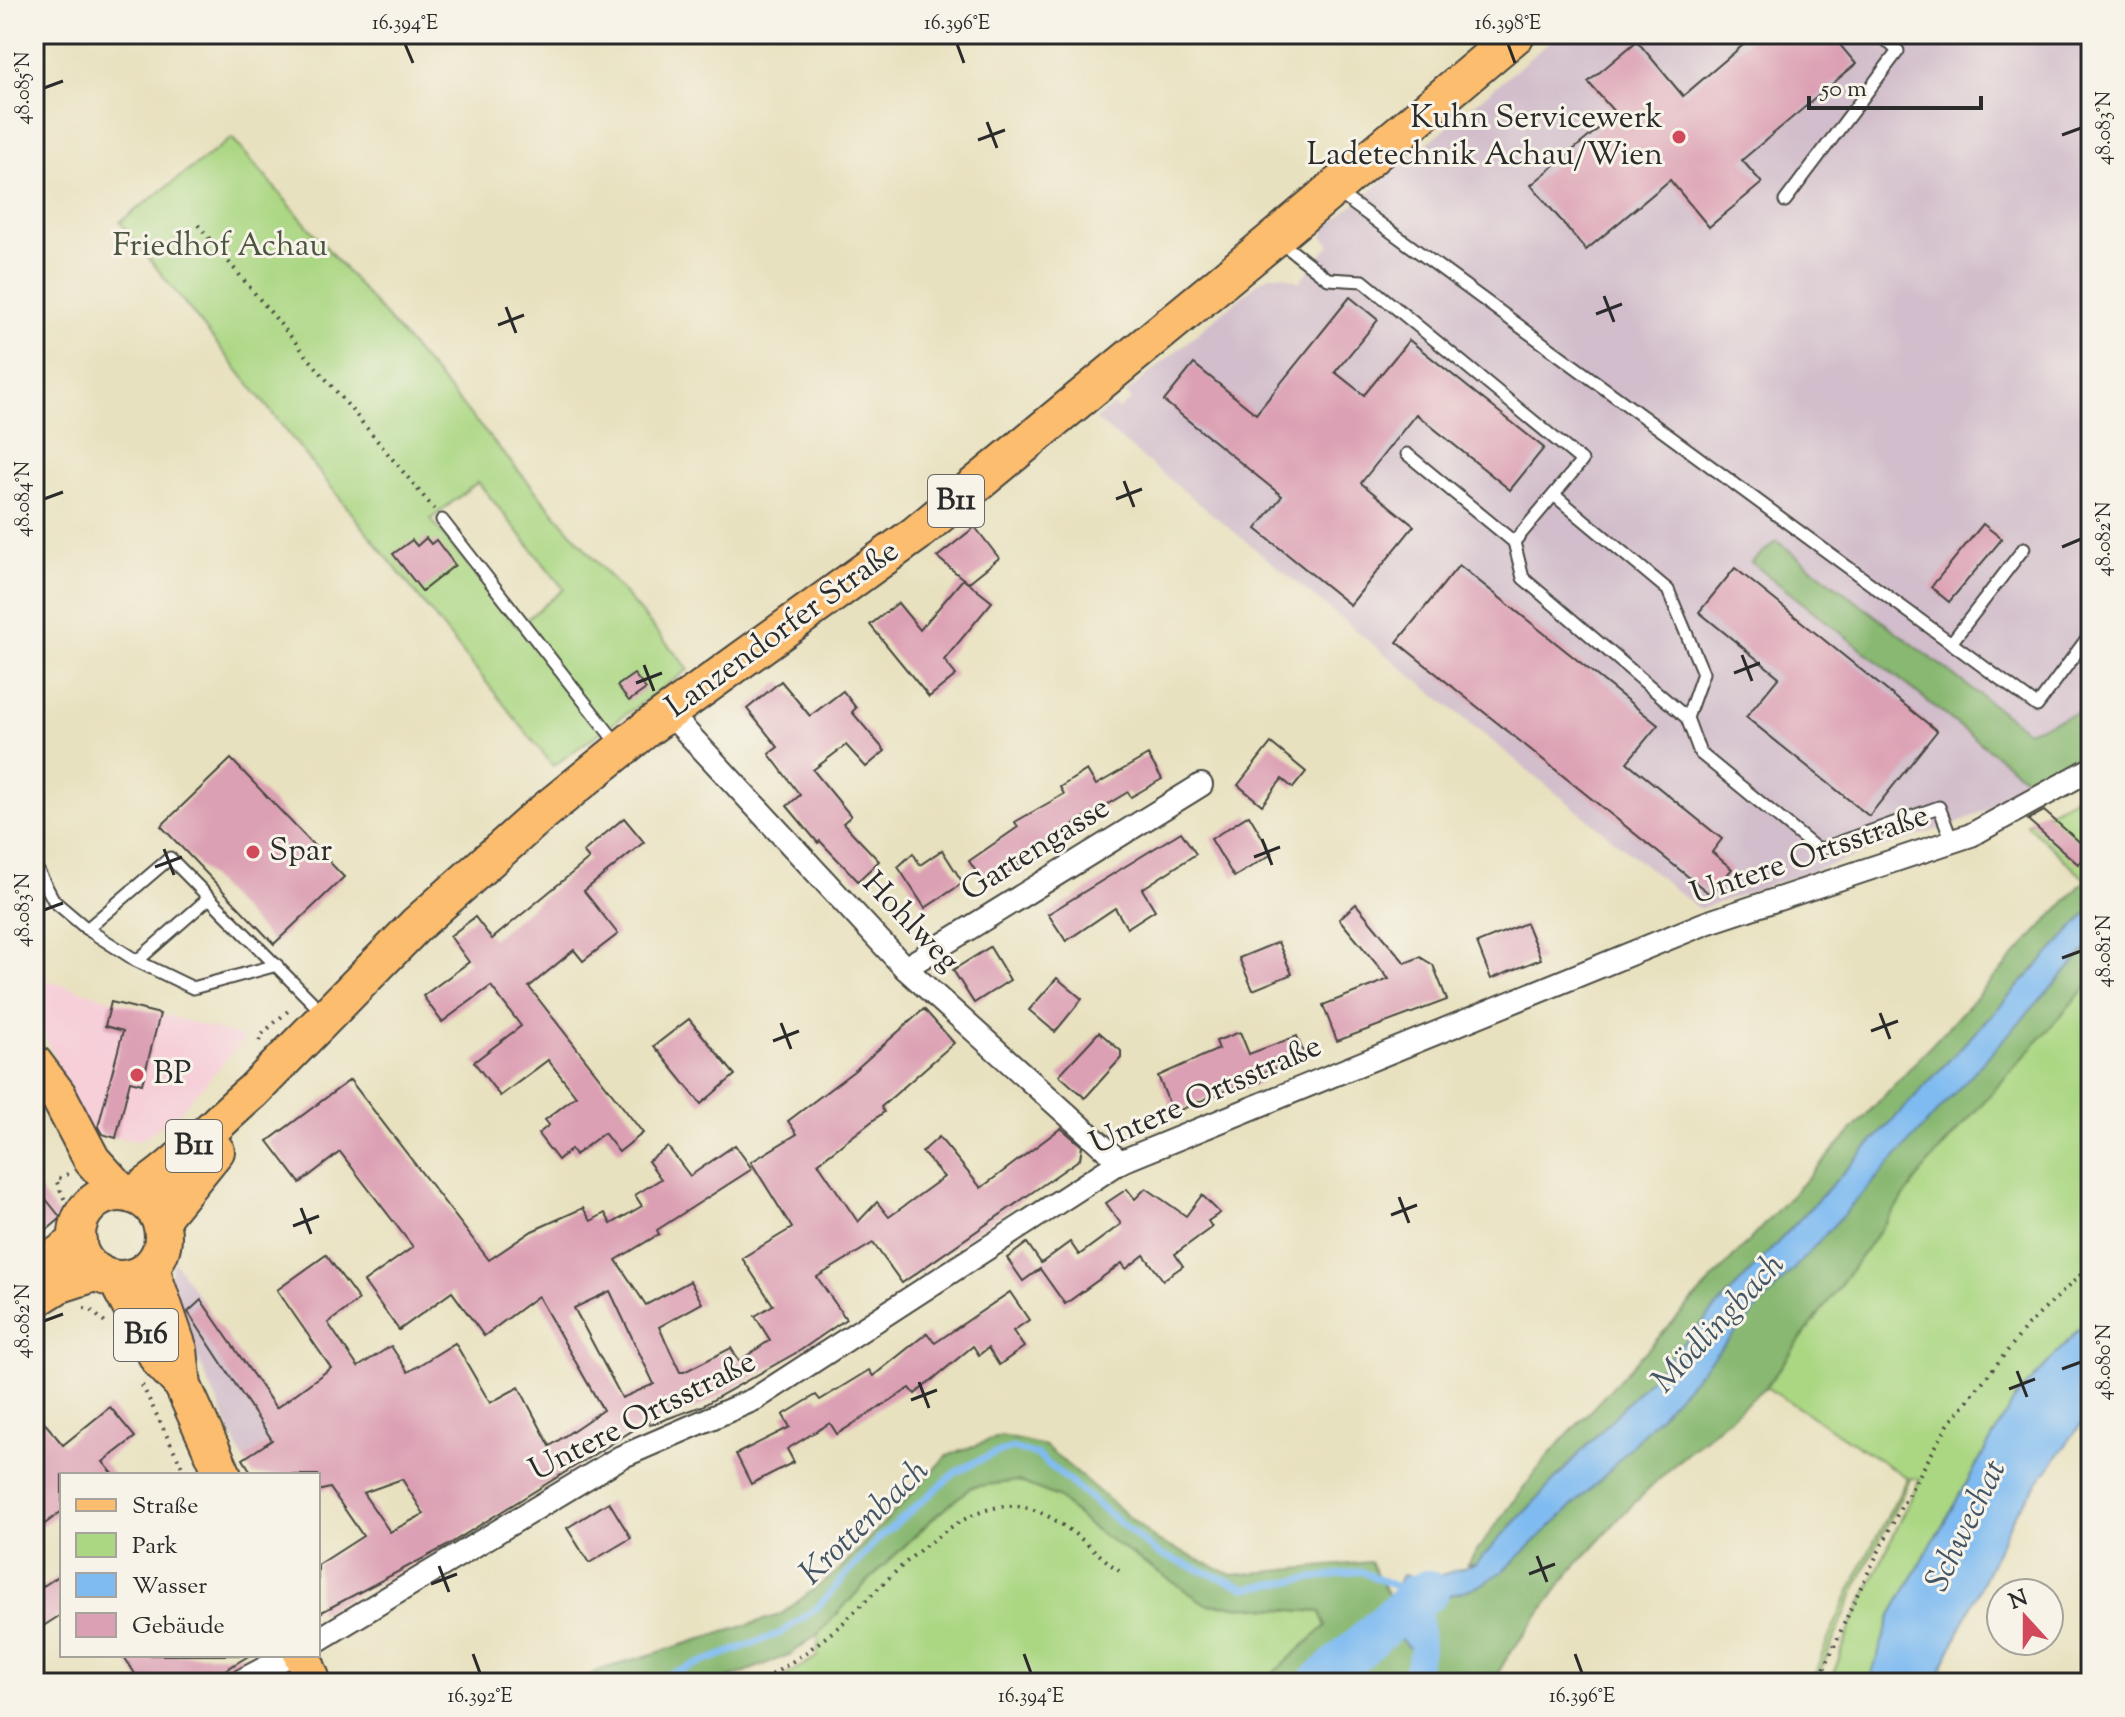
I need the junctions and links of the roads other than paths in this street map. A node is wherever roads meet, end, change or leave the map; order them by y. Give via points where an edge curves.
1 (1517, 34) edge
2 (1879, 34) edge
3 (1333, 189) junction
4 (1785, 201) dead end
5 (1275, 238) junction
6 (1407, 454) dead end
7 (1554, 495) junction
8 (442, 520) road end
9 (1514, 542) junction
10 (2024, 548) dead end
11 (2091, 633) edge
12 (1951, 643) junction
13 (669, 713) junction
14 (1687, 718) junction
15 (621, 748) junction
16 (2091, 769) edge
17 (1201, 785) dead end
18 (1952, 841) junction
19 (34, 870) edge
20 (209, 898) junction
21 (87, 929) junction
22 (137, 961) junction
23 (277, 965) junction
24 (905, 968) junction
25 (326, 1017) junction
26 (34, 1063) edge
27 (34, 1088) edge
28 (252, 1092) junction
29 (1120, 1162) junction
30 (127, 1194) junction
31 (88, 1207) junction
32 (160, 1220) junction
33 (78, 1241) junction
34 (152, 1265) junction
35 (107, 1276) junction
36 (42, 1286) edge
37 (183, 1386) junction
38 (222, 1473) edge
39 (320, 1639) edge
40 (286, 1657) edge
41 (303, 1657) edge
42 (237, 1683) edge
43 (313, 1683) edge

1 - 3 main road, Lanzendorfer Straße / B11
2 - 4 lane via 1898,51
3 - 5 main road, Lanzendorfer Straße / B11
3 - 12 lane
5 - 7 lane via 1328,279 1363,281 1582,461
5 - 13 main road, Lanzendorfer Straße / B11 via 916,534
6 - 9 lane
7 - 9 lane
7 - 14 lane via 1668,590 1703,673
8 - 15 lane
9 - 14 lane via 1523,578
10 - 12 lane
11 - 12 lane via 2037,706
13 - 15 main road, Lanzendorfer Straße / B11
13 - 24 street, Hohlweg
14 - 18 lane via 1700,753 1818,850 1939,807
15 - 25 main road, Lanzendorfer Straße / B11 via 416,925
16 - 18 street, Untere Ortsstraße
17 - 24 street, Gartengasse
18 - 29 street, Untere Ortsstraße via 1706,923
19 - 21 lane via 54,901
20 - 21 lane via 170,858
20 - 22 lane
20 - 23 lane
21 - 22 lane
22 - 23 lane via 193,988
23 - 25 lane
24 - 29 street, Hohlweg
25 - 28 main road, Lanzendorfer Straße / B11
26 - 30 main road via 58,1095 92,1160
27 - 31 main road
28 - 30 main road, B11 via 173,1168
28 - 32 main road, B11 via 234,1128
29 - 39 street, Untere Ortsstraße via 755,1399 621,1457
30 - 31 main road, B11 via 103,1197
30 - 32 main road, B11 via 152,1207
31 - 33 main road via 79,1223
32 - 34 main road via 162,1244
33 - 35 main road via 82,1256
33 - 36 main road
34 - 35 main road via 135,1276
34 - 37 main road, B16 via 179,1350
35 - 36 main road
35 - 37 main road, B16 via 159,1360
37 - 38 main road, B16
40 - 42 street
41 - 43 main road

